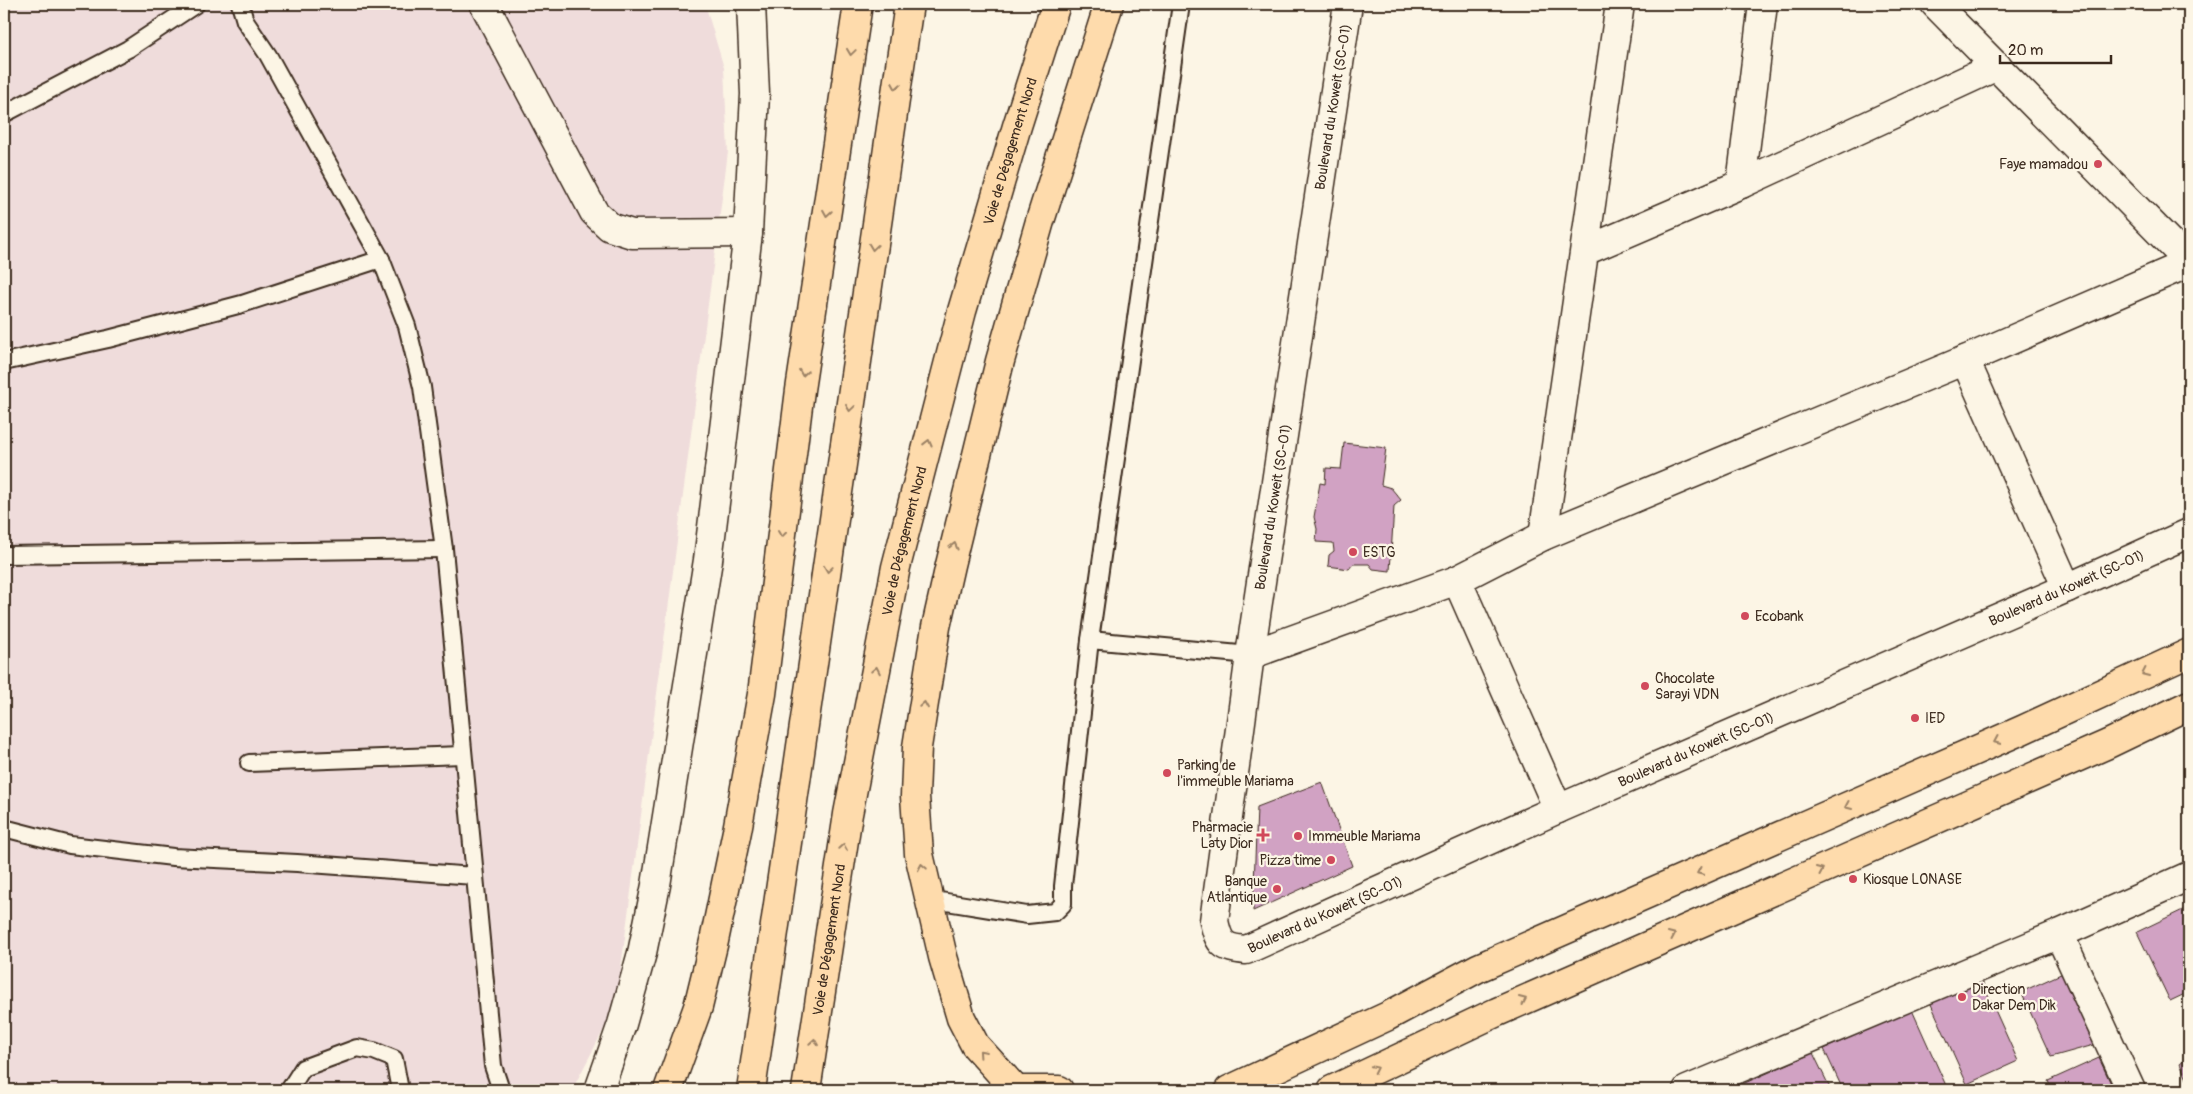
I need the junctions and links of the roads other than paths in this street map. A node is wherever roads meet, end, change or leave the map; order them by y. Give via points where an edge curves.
1 (193, 4) edge
2 (240, 4) edge
3 (484, 4) edge
4 (750, 4) edge
5 (858, 4) edge
6 (910, 4) edge
7 (1056, 4) edge
8 (1109, 4) edge
9 (1181, 4) edge
10 (1348, 4) edge
11 (1620, 4) edge
12 (1763, 4) edge
13 (1935, 4) edge
14 (1997, 66) junction
15 (4, 114) edge
16 (1741, 184) junction
17 (748, 234) junction
18 (1584, 251) junction
19 (381, 259) junction
20 (2189, 263) edge
21 (1965, 360) junction
22 (4, 362) edge
23 (2189, 532) edge
24 (1543, 536) junction
25 (444, 549) junction
26 (4, 555) edge
27 (1458, 580) junction
28 (2067, 588) junction
29 (1090, 640) junction
30 (2189, 653) edge
31 (1250, 655) junction
32 (2189, 705) edge
33 (462, 755) junction
34 (249, 763) dead end
35 (1558, 809) junction
36 (4, 828) edge
37 (474, 876) junction
38 (2189, 876) edge
39 (928, 899) junction
40 (2059, 934) junction
41 (290, 1090) edge
42 (400, 1090) edge
43 (501, 1090) edge
44 (599, 1090) edge
45 (668, 1090) edge
46 (751, 1090) edge
47 (806, 1090) edge
48 (1013, 1090) edge
49 (1059, 1090) edge
50 (1229, 1090) edge
51 (1332, 1090) edge
52 (1687, 1090) edge
53 (2131, 1090) edge

1 - 15 lane via 128,49
2 - 19 lane via 245,21
3 - 17 street via 594,212 610,227 632,234
4 - 17 street via 755,94
5 -> 45 main road via 800,390 762,694 714,941 698,1007
6 -> 46 main road
47 -> 7 main road, Voie de Dégagement Nord via 848,814 896,567 962,311
39 -> 8 main road via 919,854 915,796 917,747 936,627 1000,361 1040,221
9 - 29 lane
10 - 31 street, Boulevard du Koweit (SC-01)
11 - 18 street
12 - 16 street
13 - 14 street
14 - 16 street
14 - 20 street
16 - 18 street
17 - 44 street via 708,560 656,884 642,953
18 - 24 street
19 - 22 lane via 242,304
19 - 25 lane via 407,326 422,387
20 - 21 street
21 - 24 street
21 - 28 street
23 - 28 street, Boulevard du Koweit (SC-01)
24 - 27 street
25 - 26 lane
25 - 33 lane
27 - 31 street
27 - 35 street
28 - 35 street, Boulevard du Koweit (SC-01)
29 - 31 lane
29 - 39 lane via 1063,904 1055,912 1027,915
30 -> 50 main road via 2022,730 1478,968 1388,1016
31 - 35 street, Boulevard du Koweit (SC-01) via 1214,921 1218,937 1230,949 1246,950
51 -> 32 main road via 1497,1012 2108,744
33 - 34 lane
33 - 37 lane
36 - 37 lane via 70,845 173,857 297,862
37 - 43 lane via 493,1066
38 - 40 street
48 -> 39 main road via 975,1045 961,1018
40 - 52 street
40 - 53 street
41 - 42 lane via 303,1068 357,1048 374,1050 394,1059
48 - 49 main road

